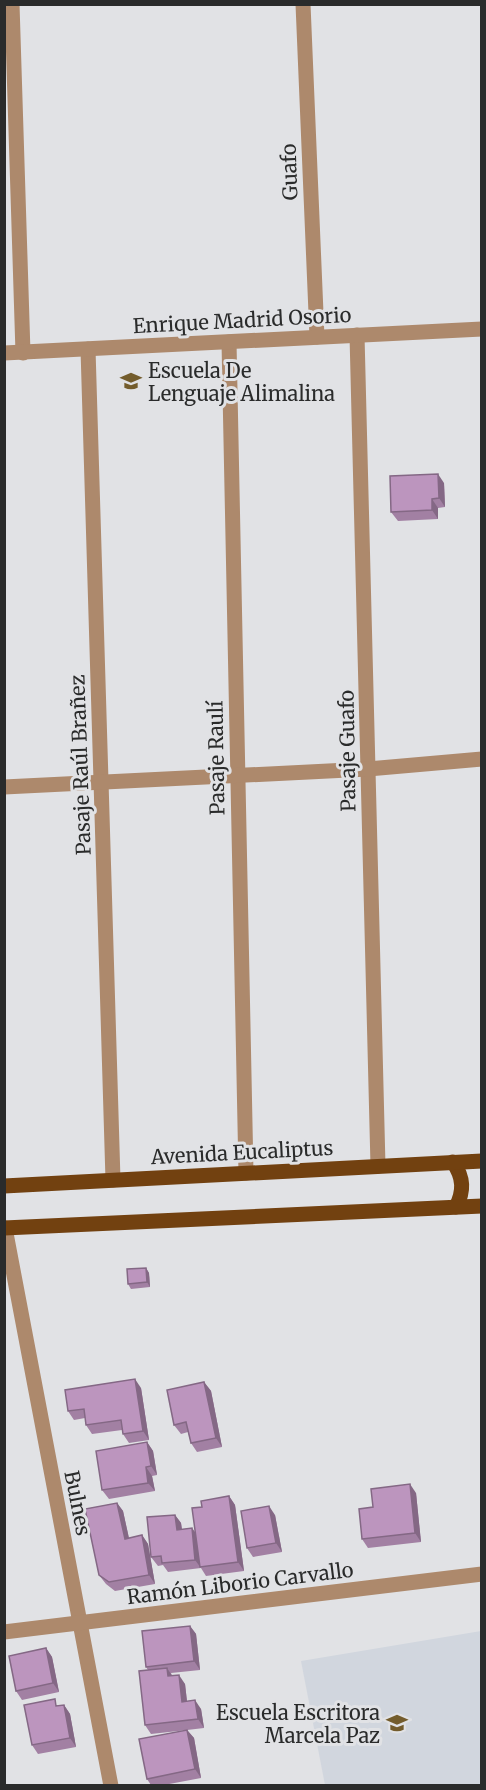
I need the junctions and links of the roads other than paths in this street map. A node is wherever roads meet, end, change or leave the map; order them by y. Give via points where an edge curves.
1 (12, 4) edge
2 (303, 4) edge
3 (482, 329) edge
4 (357, 335) junction
5 (317, 337) junction
6 (229, 342) junction
7 (88, 349) junction
8 (23, 352) junction
9 (4, 353) edge
10 (482, 759) edge
11 (368, 769) junction
12 (238, 776) junction
13 (101, 783) junction
14 (4, 787) edge
15 (482, 1161) edge
16 (453, 1162) junction
17 (378, 1166) junction
18 (246, 1173) junction
19 (113, 1180) junction
20 (4, 1186) edge
21 (482, 1206) edge
22 (456, 1207) junction
23 (5, 1228) edge
24 (482, 1574) edge
25 (80, 1624) junction
26 (4, 1632) edge
27 (111, 1785) edge

1 - 8 street
2 - 5 street, Guafo
3 - 4 street, Enrique Madrid Osorio
4 - 5 street, Enrique Madrid Osorio
4 - 11 street, Pasaje Guafo
5 - 6 street, Enrique Madrid Osorio
6 - 7 street, Enrique Madrid Osorio
6 - 12 street, Pasaje Raulí
7 - 8 street, Enrique Madrid Osorio
7 - 13 street, Pasaje Raúl Brañez
8 - 9 street, Enrique Madrid Osorio
10 - 11 street
11 - 12 street
11 - 17 street, Pasaje Guafo
12 - 13 street
12 - 18 street, Pasaje Raulí
13 - 14 street
13 - 19 street, Pasaje Raúl Brañez
15 - 16 main road, Avenida Eucaliptus
16 - 17 main road, Avenida Eucaliptus
16 - 22 main road via 462,1187
17 - 18 main road, Avenida Eucaliptus
18 - 19 main road, Avenida Eucaliptus
19 - 20 main road, Avenida Eucaliptus
21 - 22 main road
22 - 23 main road
23 - 25 street, Bulnes
24 - 25 street, Ramón Liborio Carvallo
25 - 26 street, Ramón Liborio Carvallo
25 - 27 street, Bulnes

